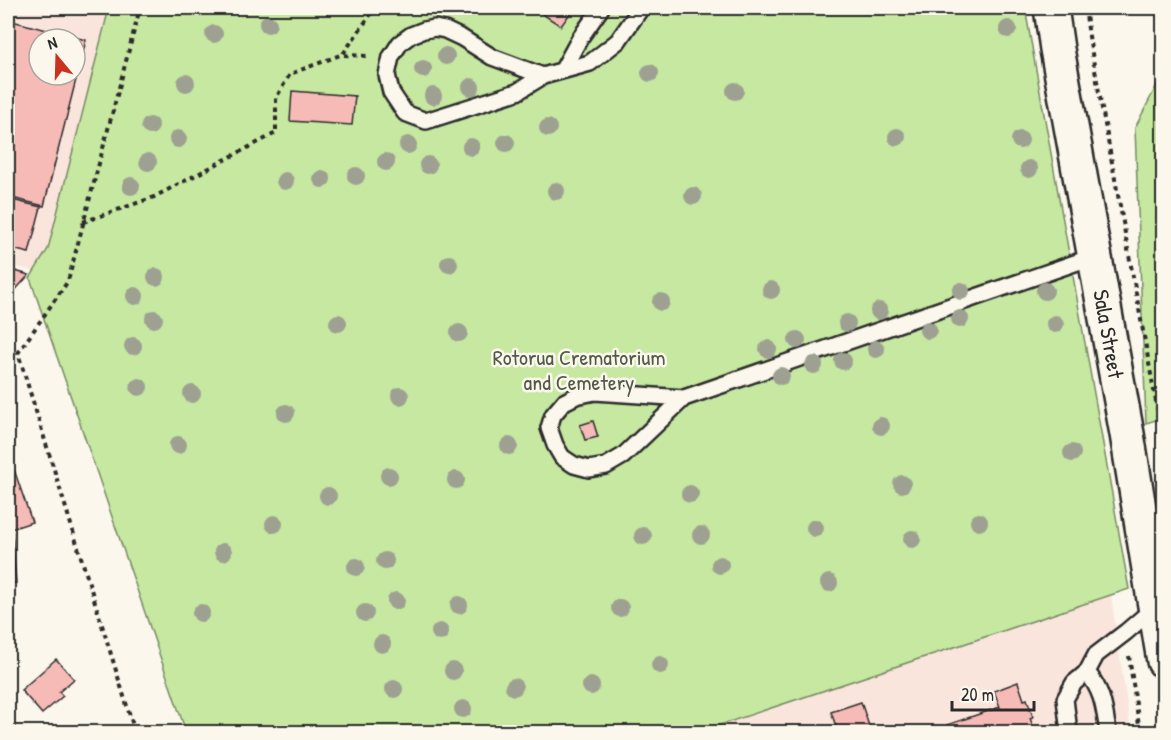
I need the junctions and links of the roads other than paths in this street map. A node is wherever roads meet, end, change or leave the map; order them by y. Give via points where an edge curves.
1 (601, 8) edge
2 (641, 8) edge
3 (1051, 8) edge
4 (562, 71) junction
5 (543, 76) junction
6 (1095, 256) junction
7 (684, 398) junction
8 (1154, 608) junction
9 (1164, 661) edge
10 (1087, 672) junction
11 (1069, 732) edge
12 (1108, 732) edge

1 - 4 lane
2 - 4 lane via 618,41 590,63
3 - 6 highway, Sala Street
4 - 5 lane
5 - 5 lane via 517,92 426,122 405,113 391,92 387,75 391,57 400,43 417,32 435,28 462,38 492,57
6 - 7 lane
6 - 8 highway, Sala Street via 1128,434
7 - 7 lane via 623,456 606,466 589,469 574,465 562,457 549,428 553,415 564,402 576,396 595,392
8 - 9 highway, Sala Street
8 - 10 lane via 1096,655
10 - 11 lane via 1074,683 1065,699
10 - 12 lane via 1102,696

